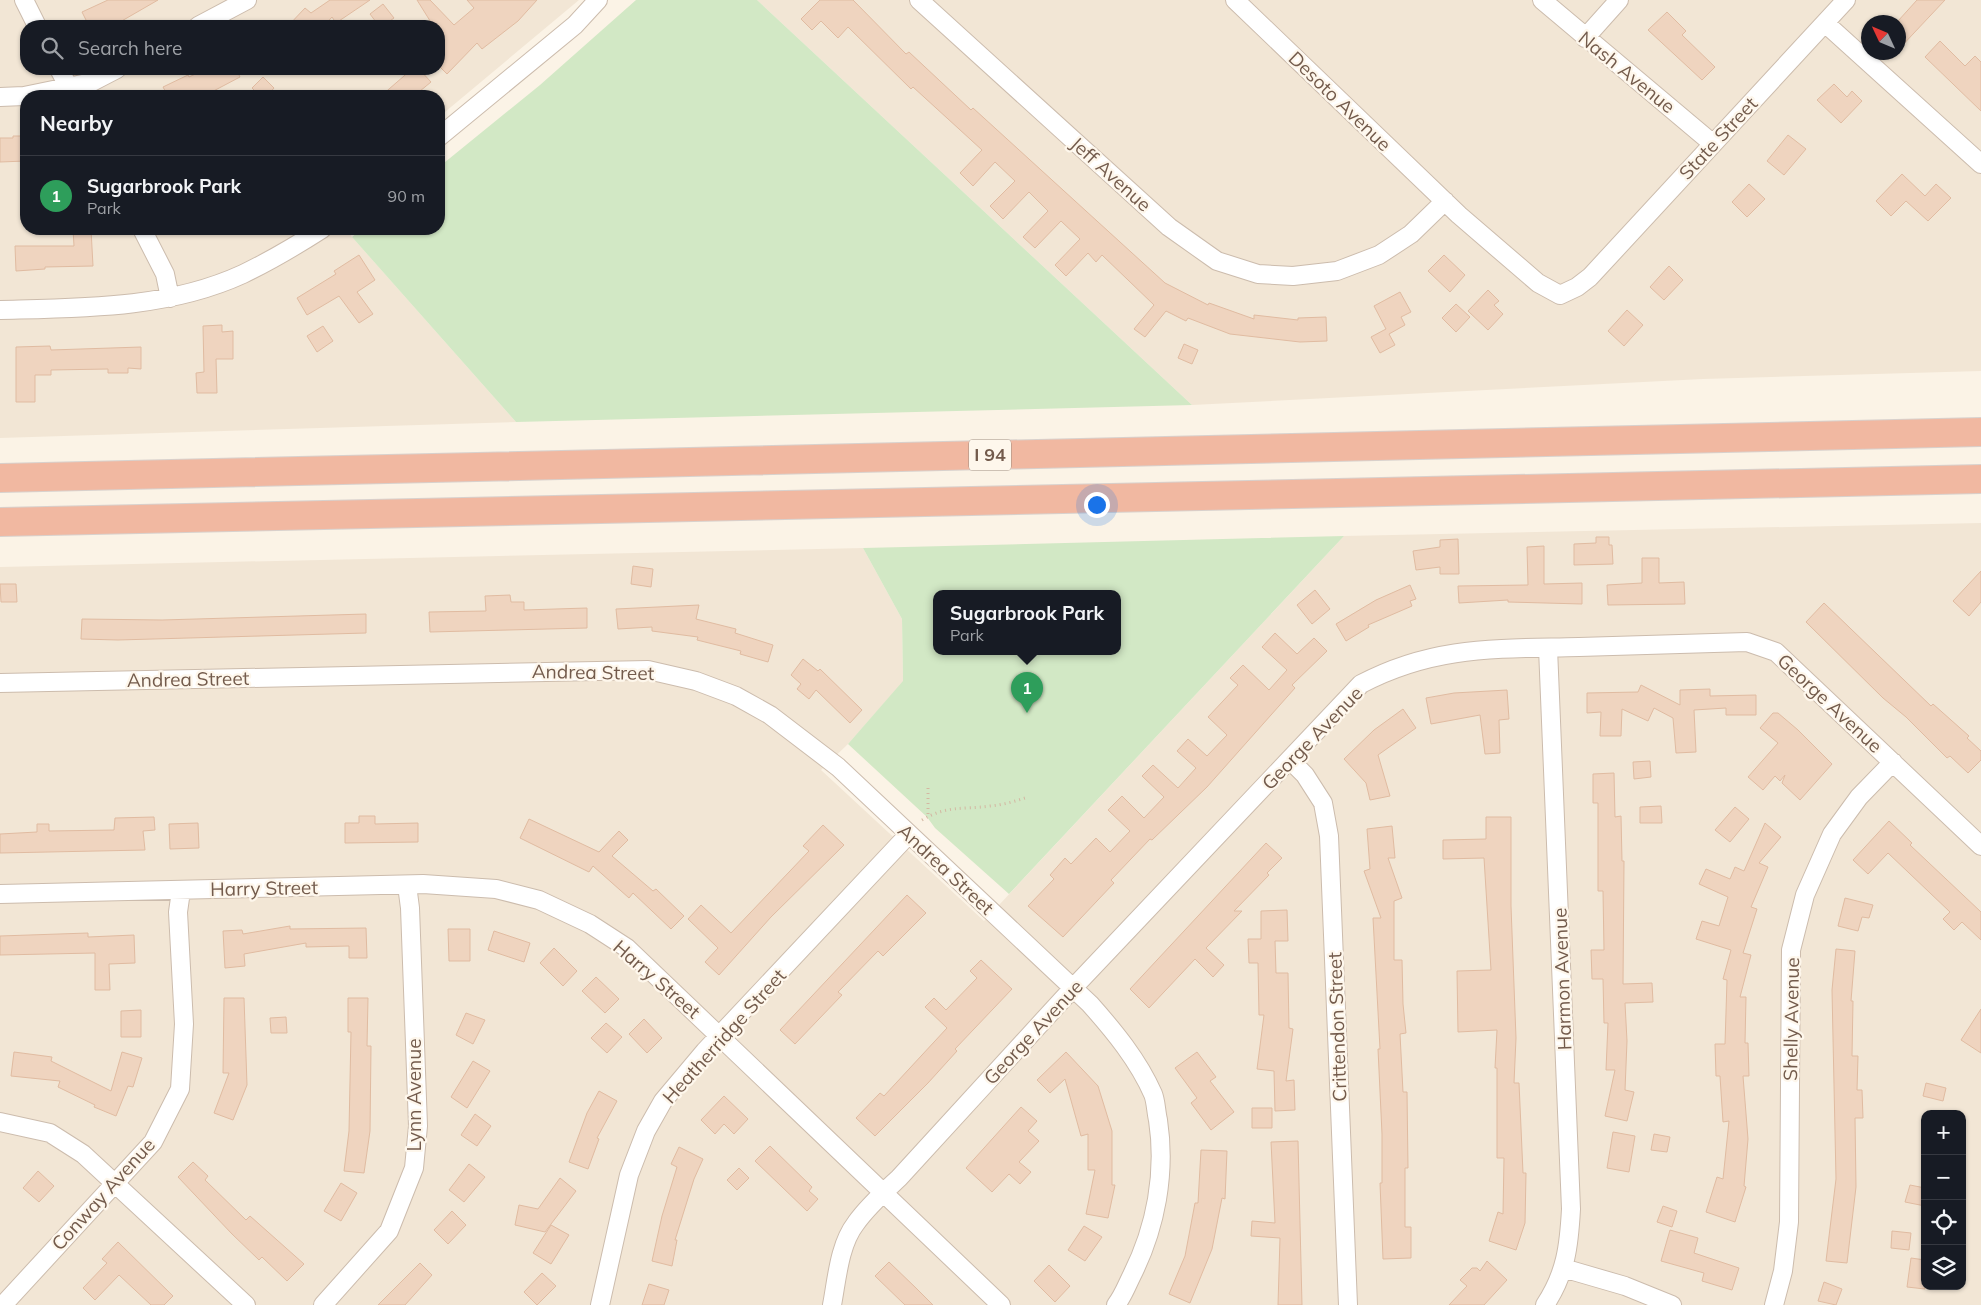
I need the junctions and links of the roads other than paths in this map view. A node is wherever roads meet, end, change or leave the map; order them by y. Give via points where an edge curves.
1 (24, 0) edge
2 (246, 0) edge
3 (598, 0) edge
4 (919, 0) edge
5 (1235, 0) edge
6 (1542, 0) edge
7 (1619, 0) edge
8 (1846, 0) edge
9 (34, 20) edge
10 (209, 20) edge
11 (1825, 23) junction
12 (1585, 38) junction
13 (62, 75) edge
14 (105, 75) edge
15 (70, 90) edge
16 (73, 90) edge
17 (20, 96) edge
18 (0, 98) edge
19 (445, 132) edge
20 (1712, 143) junction
21 (1981, 164) edge
22 (1445, 201) junction
23 (145, 235) edge
24 (311, 235) edge
25 (1590, 277) joint
26 (170, 298) junction
27 (0, 310) edge
28 (1981, 432) edge
29 (0, 478) edge
30 (1981, 479) edge
31 (0, 522) edge
32 (1548, 648) junction
33 (0, 683) edge
34 (1290, 760) junction
35 (1892, 762) junction
36 (909, 834) junction
37 (1981, 846) edge
38 (407, 885) junction
39 (181, 891) junction
40 (0, 894) edge
41 (1073, 988) junction
42 (720, 1036) junction
43 (0, 1122) edge
44 (116, 1183) junction
45 (883, 1193) junction
46 (1563, 1268) junction
47 (3, 1305) edge
48 (246, 1305) edge
49 (323, 1305) edge
50 (600, 1305) edge
51 (832, 1305) edge
52 (1001, 1305) edge
53 (1116, 1305) edge
54 (1348, 1305) edge
55 (1545, 1305) edge
56 (1672, 1305) edge
57 (1774, 1305) edge

1 - 9 street
2 - 10 street
3 - 19 street via 575,25
4 - 22 street, Jeff Avenue via 1168,226 1217,261 1258,274 1293,276 1337,271 1380,255 1411,234
5 - 22 street, Desoto Avenue
6 - 12 street, Nash Avenue
7 - 12 street
8 - 11 street, State Street
11 - 20 street, State Street
11 - 21 street
12 - 20 street, Nash Avenue
13 - 15 street
14 - 16 street
17 - 18 street
20 - 25 street, State Street
22 - 25 street, Desoto Avenue via 1538,283 1560,295
23 - 26 street via 165,274
24 - 26 street via 242,274
26 - 27 street via 94,307
28 - 29 highway, I 94
30 - 31 highway
32 - 34 street, George Avenue via 1478,650 1423,658 1390,669 1361,684
32 - 35 street, George Avenue via 1747,642 1776,652
32 - 46 street, Harmon Avenue via 1571,1209 1568,1251
33 - 36 street, Andrea Street via 648,670 704,684 736,696 770,715 838,767
34 - 41 street, George Avenue
34 - 54 street, Crittendon Street via 1305,775 1324,804 1329,836
35 - 37 street, George Avenue
35 - 57 street, Shelly Avenue via 1859,797 1832,834 1805,895 1791,950 1790,1222 1783,1272
36 - 41 street, Andrea Street
36 - 42 street, Heatherridge Street
38 - 39 street, Harry Street
38 - 42 street, Harry Street via 496,889 539,900 590,924 627,948
38 - 49 street, Lynn Avenue via 418,1126 414,1168 389,1231
39 - 40 street, Harry Street
39 - 44 street, Conway Avenue via 178,912 184,1024 180,1089 153,1142
41 - 45 street, George Avenue
41 - 53 street, Andrea Street via 1116,1033 1154,1095 1161,1138 1154,1221 1142,1254
42 - 45 street, Harry Street
42 - 50 street, Heatherridge Street via 663,1101 646,1131 629,1175
43 - 44 street via 50,1133 83,1154
44 - 47 street, Conway Avenue
44 - 48 street
45 - 51 street, George Avenue via 854,1224 846,1243
45 - 52 street, Harry Street
46 - 55 street, Harmon Avenue via 1556,1289
46 - 56 street via 1625,1286

